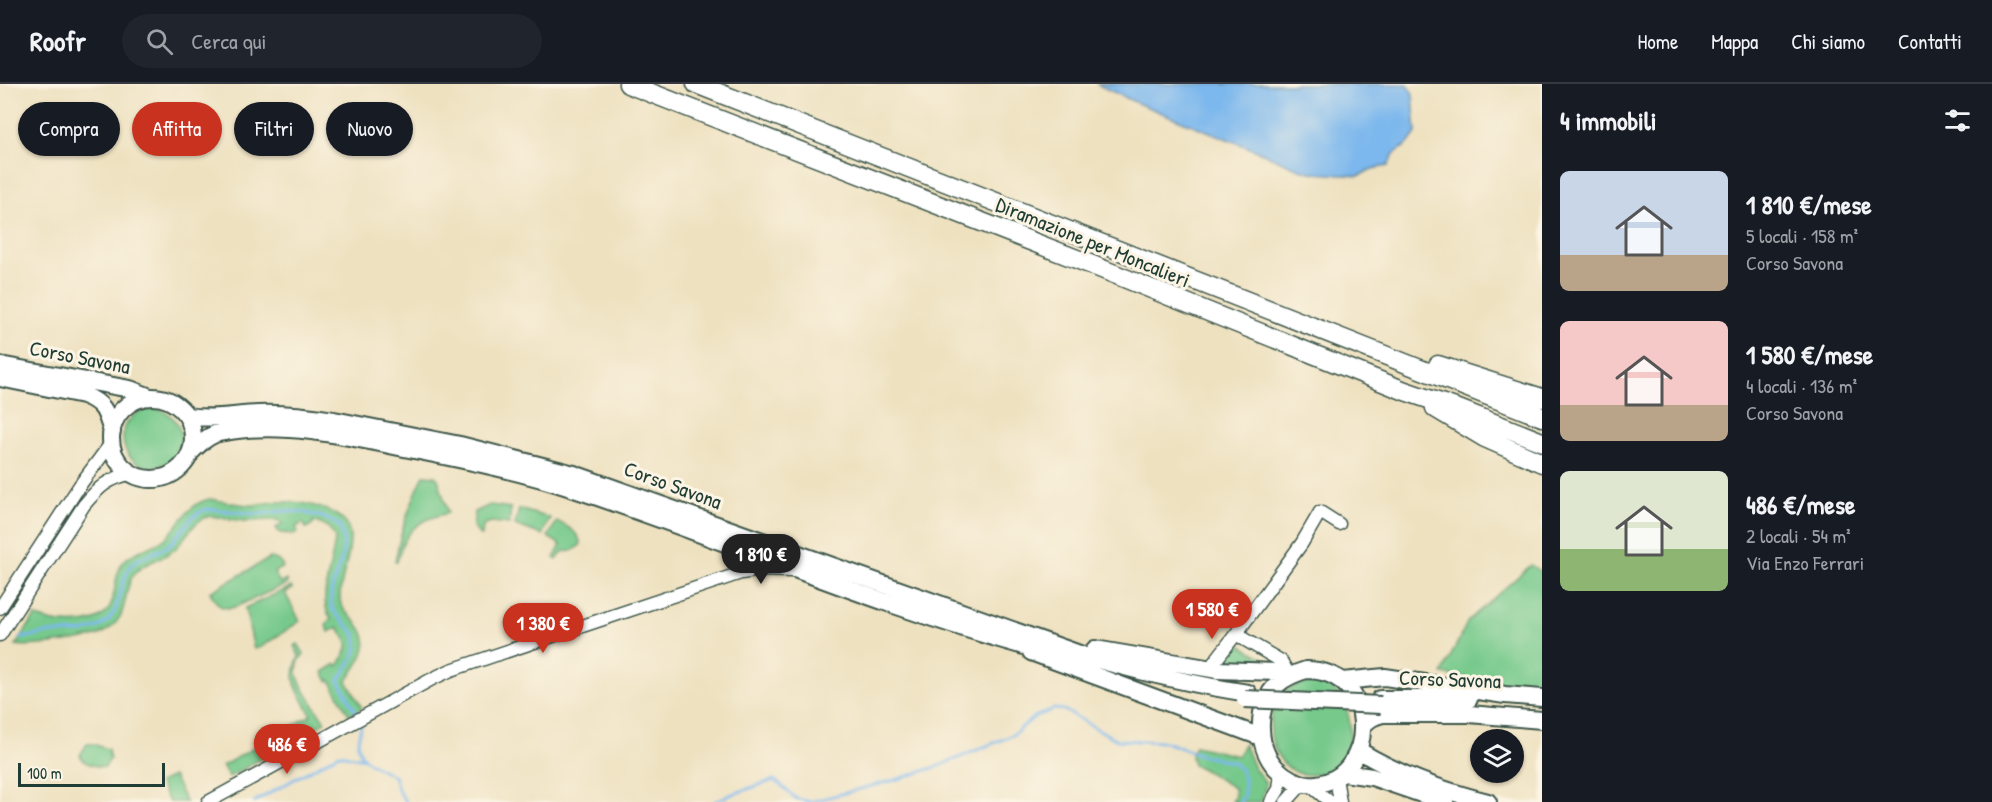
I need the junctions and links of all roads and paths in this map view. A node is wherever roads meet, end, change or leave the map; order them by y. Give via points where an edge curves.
1 (628, 84) edge
2 (696, 84) edge
3 (1330, 334) junction
4 (0, 365) edge
5 (0, 378) edge
6 (1405, 391) junction
7 (150, 397) junction
8 (1542, 398) edge
9 (187, 416) junction
10 (1542, 417) edge
11 (112, 437) junction
12 (1542, 442) edge
13 (190, 453) junction
14 (1542, 463) edge
15 (133, 473) junction
16 (1339, 524) dead end
17 (802, 572) junction
18 (0, 608) edge
19 (1239, 630) junction
20 (996, 631) junction
21 (0, 635) edge
22 (1209, 669) junction
23 (1290, 676) junction
24 (1342, 681) junction
25 (1542, 698) edge
26 (1381, 702) junction
27 (1542, 706) edge
28 (1542, 713) edge
29 (1542, 720) edge
30 (1362, 727) junction
31 (1261, 737) junction
32 (1358, 750) junction
33 (1281, 772) junction
34 (1340, 775) junction
35 (1306, 784) junction
36 (208, 802) edge
37 (1271, 802) edge
38 (1286, 802) edge
39 (1330, 802) edge
40 (1340, 802) edge
41 (1445, 802) edge
42 (1488, 802) edge

1 - 6 highway, Diramazione per Moncalieri
2 - 3 highway, Diramazione per Moncalieri
3 - 8 highway
3 - 10 highway, Diramazione per Moncalieri
4 - 7 main road, Corso Savona via 130,389
5 - 11 main road, Corso Savona via 94,399 106,412
6 - 12 highway, Diramazione per Moncalieri
6 - 14 highway via 1485,438
7 - 9 main road, Corso Savona via 169,400
7 - 11 main road, Corso Savona via 124,408 116,418
9 - 13 main road via 193,440
9 - 20 main road, Corso Savona via 308,416 518,458 574,474
11 - 15 main road, Corso Savona via 115,455
11 - 18 street
13 - 15 main road, Corso Savona via 176,471 166,476 143,477
13 - 17 main road, Corso Savona via 216,434 252,428 343,435 569,487
15 - 21 street via 109,480 84,505
16 - 19 street via 1320,512
17 - 20 main road, Corso Savona
17 - 36 street via 750,571 451,670
19 - 22 street
19 - 23 street via 1242,638 1281,661
20 - 22 main road
20 - 26 main road, Corso Savona, bridge via 1218,696
20 - 31 main road
22 - 23 main road
23 - 24 main road via 1317,670 1334,674
23 - 31 main road via 1277,684 1268,697
24 - 25 main road via 1385,677
24 - 30 main road via 1358,700
26 - 27 main road, Corso Savona via 1464,699
26 - 28 main road, Corso Savona
29 - 30 main road via 1469,714 1383,714 1367,720
30 - 32 main road
31 - 33 main road via 1266,753
32 - 34 main road
32 - 42 main road via 1402,773
33 - 35 main road
33 - 37 street via 1279,789
34 - 35 main road via 1324,783
34 - 40 street
34 - 41 main road via 1372,777
35 - 38 street
35 - 39 street

